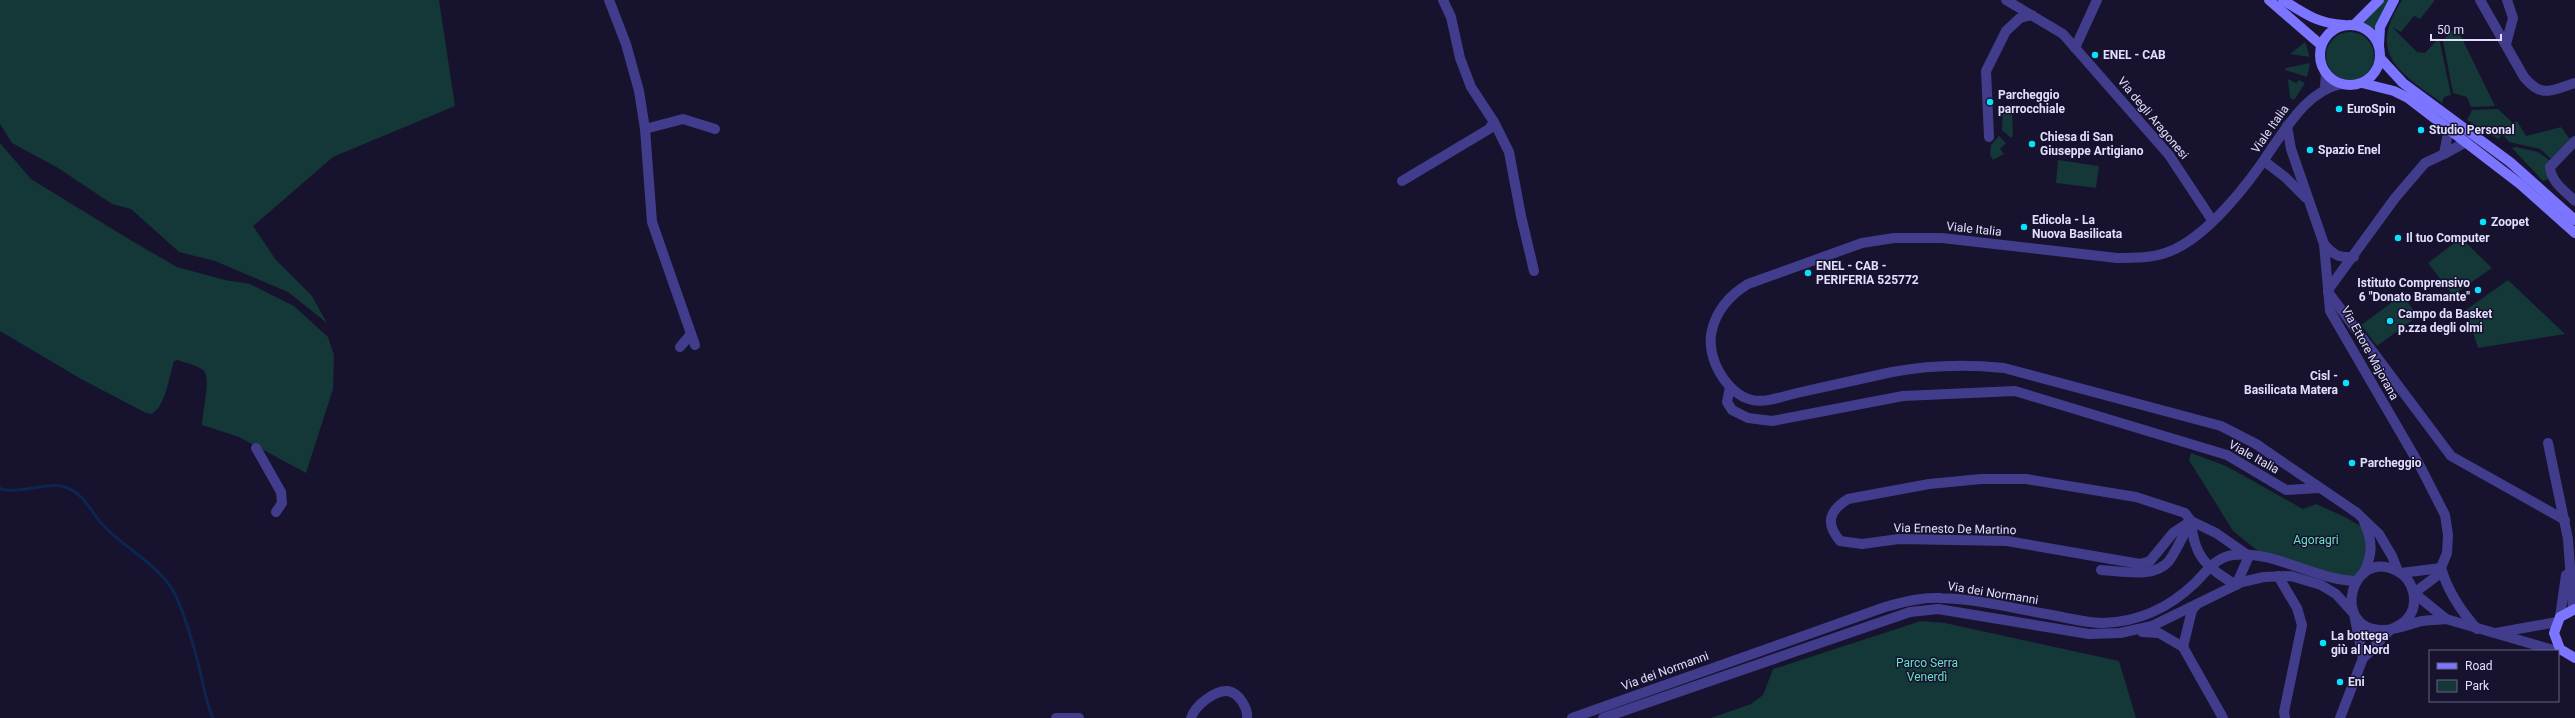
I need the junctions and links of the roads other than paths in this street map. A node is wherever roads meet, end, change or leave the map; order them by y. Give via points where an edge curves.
1 (609, 0) edge
2 (1443, 0) edge
3 (2008, 0) edge
4 (2097, 0) edge
5 (2269, 0) edge
6 (2283, 0) edge
7 (2379, 0) edge
8 (2394, 0) edge
9 (2480, 0) edge
10 (2507, 0) edge
11 (2032, 15) junction
12 (2349, 25) junction
13 (2506, 44) junction
14 (2321, 45) junction
15 (2379, 47) junction
16 (2075, 48) junction
17 (2380, 58) junction
18 (2326, 73) junction
19 (2362, 83) junction
20 (2575, 83) edge
21 (2341, 84) junction
22 (2325, 88) junction
23 (1494, 122) junction
24 (2287, 126) junction
25 (2449, 128) junction
26 (645, 129) junction
27 (715, 130) dead end
28 (1989, 138) dead end
29 (2575, 141) edge
30 (2466, 142) junction
31 (2444, 154) junction
32 (2264, 161) junction
33 (1402, 181) dead end
34 (2308, 199) junction
35 (2575, 201) edge
36 (2212, 220) junction
37 (2575, 220) edge
38 (2575, 233) edge
39 (2324, 244) junction
40 (2354, 257) junction
41 (1534, 270) dead end
42 (2328, 290) junction
43 (690, 334) junction
44 (695, 345) dead end
45 (680, 347) dead end
46 (1730, 387) junction
47 (2548, 443) dead end
48 (256, 448) dead end
49 (2319, 488) junction
50 (276, 512) dead end
51 (2362, 518) junction
52 (2565, 520) junction
53 (2191, 521) junction
54 (2572, 538) edge
55 (2572, 550) edge
56 (2250, 556) junction
57 (2209, 568) junction
58 (2441, 568) junction
59 (2101, 570) dead end
60 (2400, 572) junction
61 (2278, 576) junction
62 (2360, 577) junction
63 (2236, 585) junction
64 (2414, 593) junction
65 (2199, 601) junction
66 (2574, 609) edge
67 (2354, 614) junction
68 (2446, 619) junction
69 (2559, 619) junction
70 (2478, 629) junction
71 (2390, 630) junction
72 (2136, 631) junction
73 (2493, 634) junction
74 (2183, 647) junction
75 (2553, 650) edge
76 (2560, 652) edge
77 (2363, 658) junction
78 (2575, 658) edge
79 (1056, 718) edge
80 (1079, 718) edge
81 (1191, 718) edge
82 (1247, 718) edge
83 (1572, 718) edge
84 (1603, 718) edge
85 (2223, 718) edge
86 (2285, 718) edge
87 (2340, 718) edge

1 - 26 street via 633,56
2 - 23 street via 1451,17 1460,58 1471,87
3 - 11 street, Via degli Aragonesi
4 - 16 street
5 - 14 street
6 - 12 street via 2324,23
7 - 12 street
8 - 15 street via 2380,27
9 - 13 street
10 - 13 street via 2513,18
11 - 16 street, Via degli Aragonesi via 2063,34
11 - 28 street via 2020,18 2006,31 1986,71
12 - 14 street via 2329,33
12 - 15 street via 2366,29
13 - 20 street via 2524,77 2539,92
14 - 18 street via 2320,57
15 - 17 street
16 - 36 street, Via degli Aragonesi via 2169,155
17 - 19 street via 2376,70
17 - 37 street via 2403,83 2510,162
18 - 21 street
18 - 22 street
19 - 21 street
19 - 25 street via 2394,91 2408,98
21 - 22 street, Viale Italia
22 - 24 street, Viale Italia via 2297,111
23 - 33 street via 1489,129
23 - 41 street via 1509,152 1526,246
24 - 32 street, Viale Italia
24 - 34 street via 2291,149
25 - 30 street
25 - 31 street
26 - 27 street via 682,119
26 - 43 street via 652,222
29 - 35 street via 2550,167 2550,173
30 - 31 street
30 - 38 street via 2520,184
31 - 40 street via 2425,163 2395,198
32 - 34 street
32 - 36 street, Viale Italia
34 - 39 street
36 - 46 street, Viale Italia via 2183,245 2168,252 2142,258 2117,258 1942,238 1894,238 1862,243 1816,258 1748,284 1734,293 1723,306 1714,322 1709,340 1715,362
39 - 40 street via 2332,254 2340,258
39 - 42 street
40 - 42 street
42 - 52 street, Via Ettore Majorana via 2451,456 2468,468
42 - 58 street, Via Ettore Majorana via 2329,304 2335,322 2420,466 2445,516 2448,535
43 - 44 street
43 - 45 street
46 - 49 street, Viale Italia via 1738,395 1754,400 1777,398 1894,372 1968,364 2004,368 2221,426 2256,444
46 - 49 street, Viale Italia via 1727,402 1732,410 1748,418 1772,421 1903,396 2015,391 2227,454 2286,490
47 - 52 street
48 - 50 street via 281,492 282,503
49 - 51 street, Viale Italia
51 - 60 street, Viale Italia via 2379,534
51 - 62 street via 2372,546 2370,561
52 - 54 street
53 - 53 street, Via Ernesto De Martino via 2185,513 2136,497 2026,480 1981,478 1930,484 1848,499 1840,504 1830,521 1830,527 1840,541 1850,544 1899,539 2007,541 2140,564 2150,561 2172,533
53 - 56 street via 2216,533
53 - 57 street via 2202,559
53 - 59 street via 2169,561 2157,569 2148,573
54 - 55 street
55 - 66 street
55 - 69 street
56 - 57 street, Via dei Normanni via 2232,555
56 - 62 street, Via dei Normanni via 2325,577
56 - 63 street
57 - 63 street
57 - 83 street, Via dei Normanni via 2178,598 2156,611 2118,622 2089,621 1941,598 1910,601 1885,607
58 - 60 street
58 - 64 street, Via Ettore Majorana via 2438,574
58 - 70 street via 2459,609
60 - 62 street via 2380,567
60 - 64 street via 2411,584
61 - 63 street, Via dei Normanni
61 - 67 street, Via dei Normanni via 2291,576 2321,585 2336,594
61 - 86 street via 2297,608 2302,625 2284,712
62 - 67 street via 2351,596
63 - 65 street, Via dei Normanni
64 - 68 street
64 - 71 street via 2412,612 2402,623
65 - 72 street, Via dei Normanni via 2152,626
65 - 74 street via 2192,610
66 - 69 street
67 - 71 street via 2370,628
67 - 77 street
68 - 70 street
68 - 71 street via 2422,621
69 - 73 street
69 - 76 street via 2555,638
70 - 73 street
71 - 77 street
72 - 74 street via 2159,633
72 - 84 street, Via dei Normanni via 2089,634 1938,609 1910,612
73 - 75 street
74 - 85 street
76 - 78 street
77 - 87 street
79 - 80 street
81 - 82 street via 1201,702 1225,691 1232,692 1240,699 1247,710

